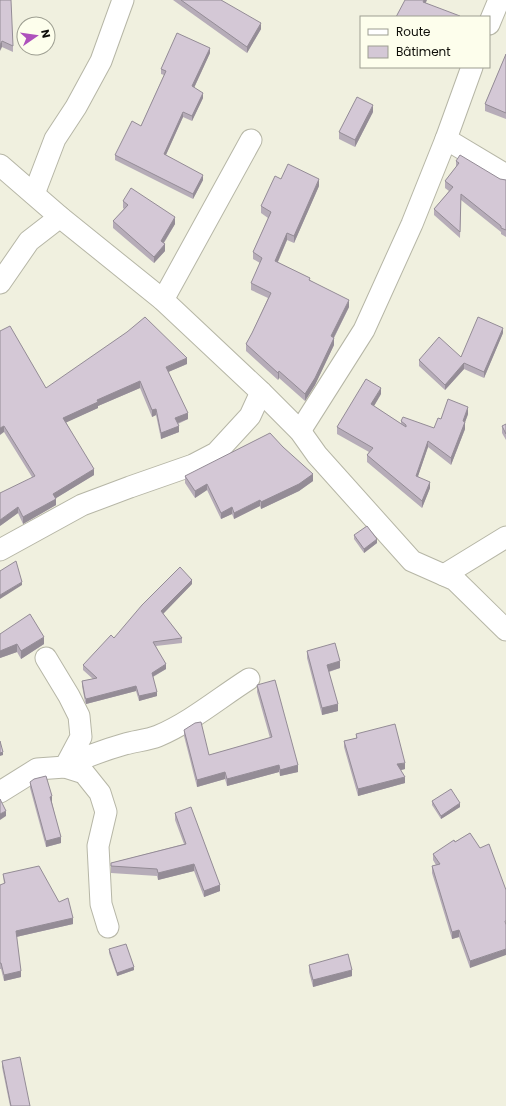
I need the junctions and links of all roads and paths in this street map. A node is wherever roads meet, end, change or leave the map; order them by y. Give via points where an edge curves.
1 (122, 0) edge
2 (499, 0) edge
3 (490, 22) edge
4 (472, 68) edge
5 (446, 138) junction
6 (251, 140) dead end
7 (0, 165) edge
8 (506, 175) edge
9 (34, 194) junction
10 (60, 217) junction
11 (0, 283) edge
12 (163, 300) junction
13 (261, 392) junction
14 (300, 431) junction
15 (506, 537) edge
16 (0, 550) edge
17 (444, 575) junction
18 (506, 630) edge
19 (46, 658) dead end
20 (249, 679) dead end
21 (65, 767) junction
22 (0, 792) edge
23 (108, 927) dead end

1 - 9 street via 101,61 55,139
2 - 3 street
4 - 5 street
5 - 8 street
5 - 14 street via 412,224 364,330
6 - 12 street
7 - 9 street
9 - 10 street
10 - 11 street via 28,241
10 - 12 street
12 - 13 street
13 - 14 street
13 - 16 street via 250,416 216,453 193,465 82,505
14 - 17 street via 317,455 412,562
15 - 17 street
17 - 18 street via 455,580
19 - 21 street via 79,716 81,737
20 - 21 street via 201,713 157,736 125,744
21 - 22 street via 37,769
21 - 23 street via 84,773 100,793 106,812 98,846 101,904

